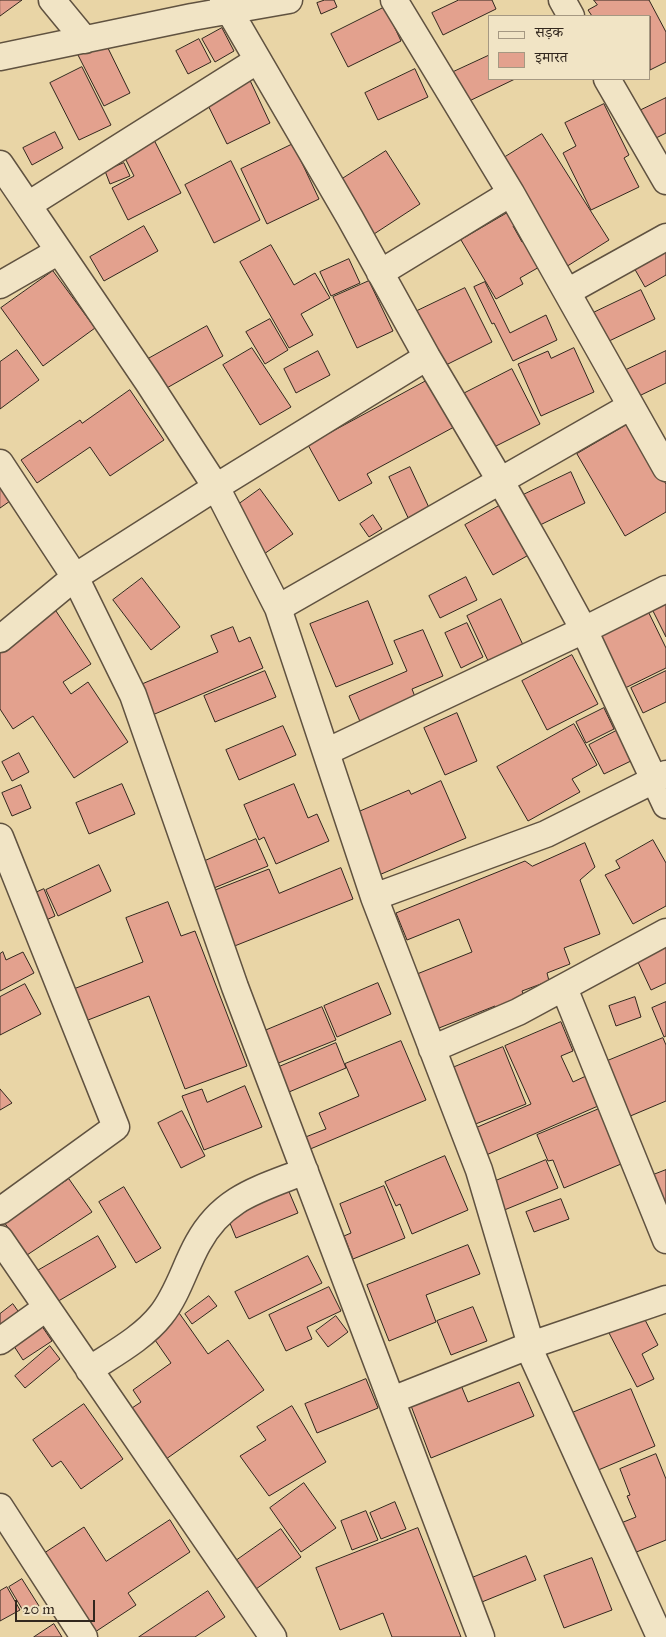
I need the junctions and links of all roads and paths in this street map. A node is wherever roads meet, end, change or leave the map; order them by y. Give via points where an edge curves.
1 (52, 0) edge
2 (289, 0) edge
3 (394, 0) edge
4 (562, 0) edge
5 (226, 5) edge
6 (570, 15) edge
7 (86, 40) junction
8 (0, 58) edge
9 (258, 60) junction
10 (608, 80) edge
11 (0, 164) edge
12 (666, 181) edge
13 (511, 193) junction
14 (28, 205) junction
15 (666, 237) edge
16 (59, 252) junction
17 (380, 273) junction
18 (0, 285) edge
19 (567, 292) junction
20 (426, 357) junction
21 (632, 406) junction
22 (0, 463) edge
23 (666, 468) edge
24 (501, 482) junction
25 (216, 487) junction
26 (75, 577) junction
27 (666, 589) edge
28 (278, 608) junction
29 (584, 630) junction
30 (0, 639) edge
31 (326, 752) junction
32 (660, 777) edge
33 (666, 805) edge
34 (0, 837) edge
35 (374, 897) junction
36 (666, 932) edge
37 (564, 988) junction
38 (432, 1049) junction
39 (305, 1171) junction
40 (0, 1211) edge
41 (0, 1240) edge
42 (666, 1240) edge
43 (666, 1299) edge
44 (46, 1308) junction
45 (0, 1340) edge
46 (531, 1345) junction
47 (89, 1370) junction
48 (392, 1400) junction
49 (0, 1507) edge
50 (84, 1637) edge
51 (273, 1637) edge
52 (481, 1637) edge
53 (660, 1637) edge

1 - 7 street
2 - 5 street
3 - 13 street
4 - 6 street
5 - 7 street
5 - 9 street
7 - 8 street
9 - 14 street
9 - 17 street
10 - 12 street
11 - 14 street
13 - 17 street
13 - 19 street
14 - 16 street
15 - 19 street
16 - 18 street
16 - 25 street
17 - 20 street
19 - 21 street
20 - 24 street
20 - 25 street
21 - 23 street
21 - 24 street
22 - 26 street
24 - 28 street
24 - 29 street
25 - 26 street
25 - 28 street
26 - 30 street
26 - 39 street via 133,695
27 - 29 street
28 - 31 street
29 - 31 street
29 - 32 street
31 - 35 street
32 - 33 street
32 - 35 street via 546,834
34 - 40 street via 116,1127
35 - 38 street
36 - 37 street
37 - 38 street
37 - 42 street
38 - 46 street via 479,1170
39 - 47 street via 252,1192 214,1219 161,1315
39 - 48 street
41 - 44 street
43 - 46 street
44 - 45 street
44 - 47 street
46 - 48 street
46 - 53 street via 532,1355
47 - 51 street
48 - 52 street
49 - 50 street

